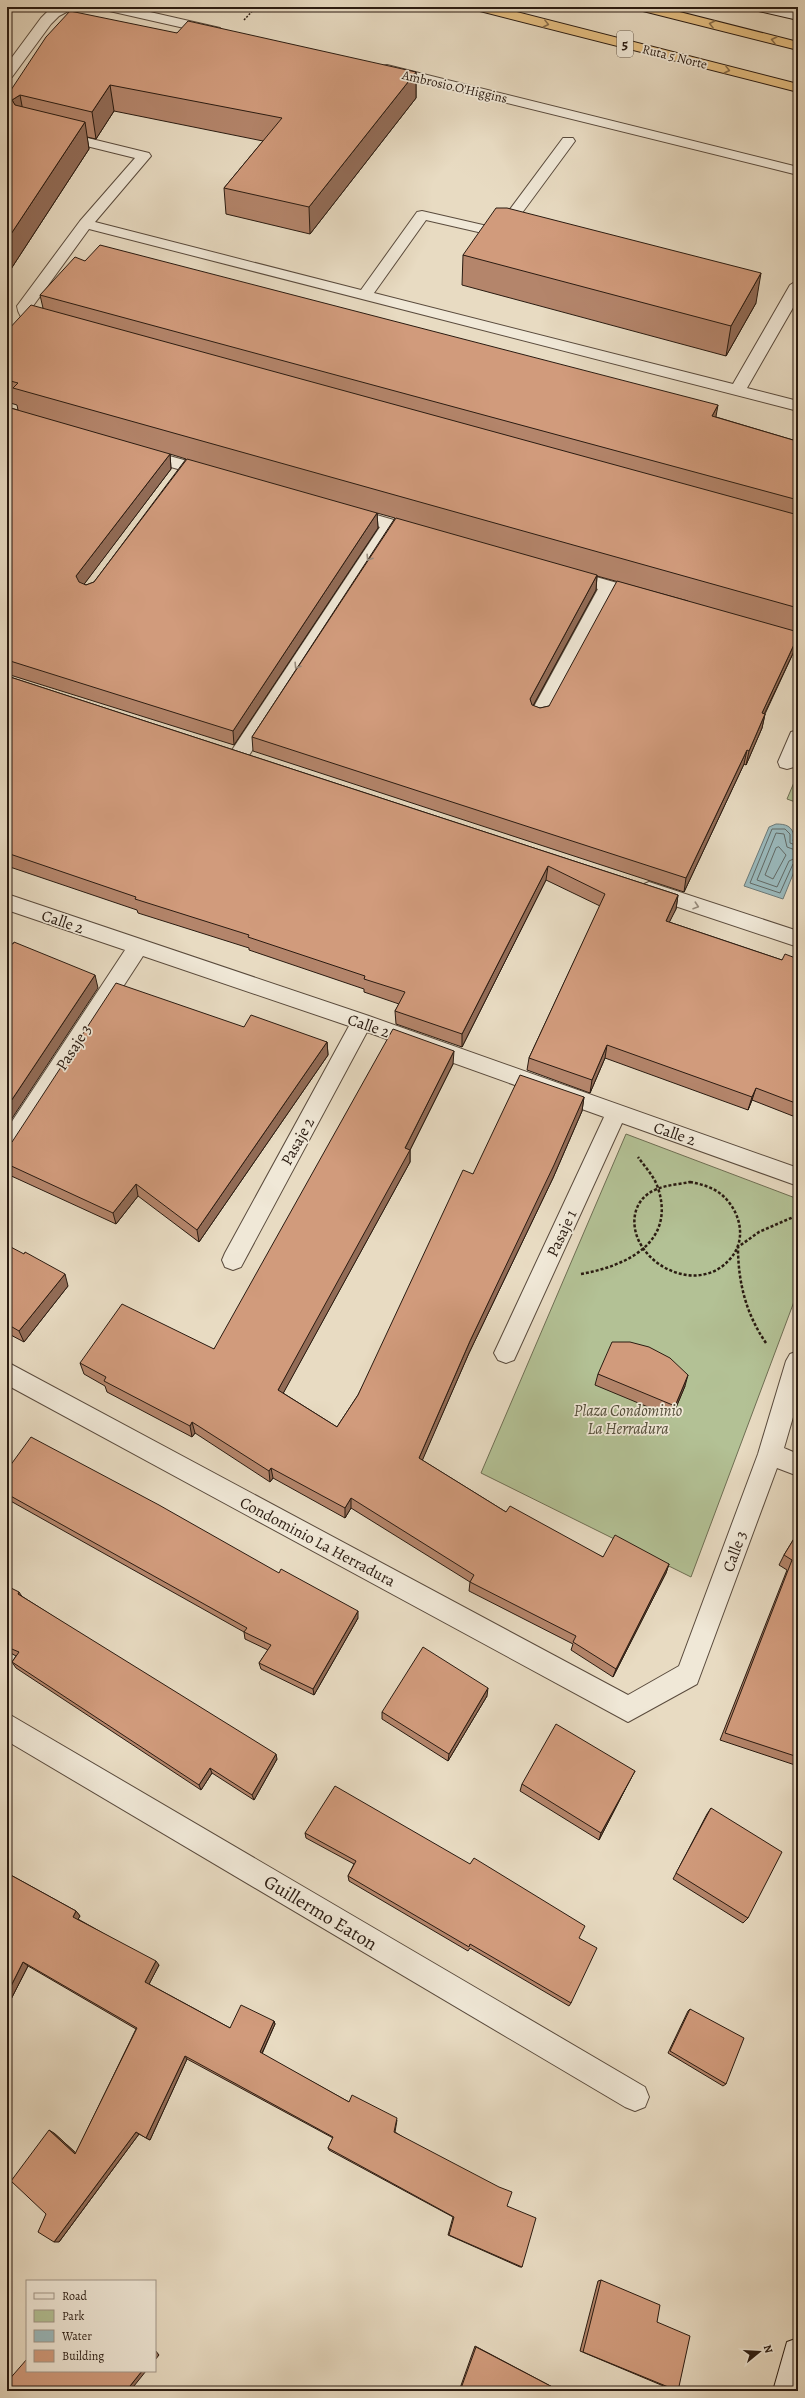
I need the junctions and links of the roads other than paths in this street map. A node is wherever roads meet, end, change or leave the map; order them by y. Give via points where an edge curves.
1 (67, 7) edge
2 (110, 7) edge
3 (481, 7) edge
4 (644, 7) edge
5 (759, 7) edge
6 (798, 16) edge
7 (232, 34) edge
8 (798, 46) edge
9 (372, 66) edge
10 (7, 74) edge
11 (798, 88) edge
12 (47, 132) edge
13 (568, 141) dead end
14 (798, 171) edge
15 (85, 224) junction
16 (798, 285) edge
17 (365, 295) junction
18 (63, 329) edge
19 (738, 390) junction
20 (798, 406) edge
21 (125, 449) edge
22 (222, 477) edge
23 (337, 510) edge
24 (390, 525) junction
25 (436, 538) edge
26 (549, 569) edge
27 (609, 586) junction
28 (662, 601) edge
29 (539, 714) edge
30 (798, 737) edge
31 (239, 755) edge
32 (787, 762) dead end
33 (632, 884) edge
34 (7, 902) edge
35 (798, 939) edge
36 (139, 946) junction
37 (362, 1022) junction
38 (614, 1116) junction
39 (7, 1147) edge
40 (798, 1177) edge
41 (232, 1260) dead end
42 (506, 1353) dead end
43 (795, 1369) edge
44 (7, 1373) edge
45 (770, 1454) junction
46 (798, 1465) edge
47 (628, 1709) joint
48 (7, 1726) edge
49 (635, 2097) dead end
50 (798, 2353) edge
51 (788, 2391) edge

1 - 10 street via 54,13 46,21
2 - 7 street
3 -> 11 highway, Ruta 5 Norte / 5
8 -> 4 highway
5 - 6 street
9 - 14 street, Ambrosio O'Higgins
12 - 15 street via 144,156
13 - 17 street via 500,233 422,215
15 - 17 street
15 - 18 street via 25,306 26,315 32,321
16 - 19 street
17 - 19 street
19 - 20 street
21 - 22 street via 180,472
23 - 24 street
24 - 25 street
24 -> 31 street
26 - 27 street
27 - 28 street
27 - 29 street
30 - 32 street
33 -> 35 street
34 - 36 street, Calle 2
36 - 37 street, Calle 2
36 - 39 street, Pasaje 3
37 - 38 street, Calle 2
37 - 41 street, Pasaje 2
38 - 40 street, Calle 2
38 - 42 street, Pasaje 1
43 - 45 street, Calle 3
44 - 47 street, Condominio La Herradura
45 - 46 street
45 - 47 street, Calle 3 via 688,1675
48 - 49 street, Guillermo Eaton
50 - 51 street

